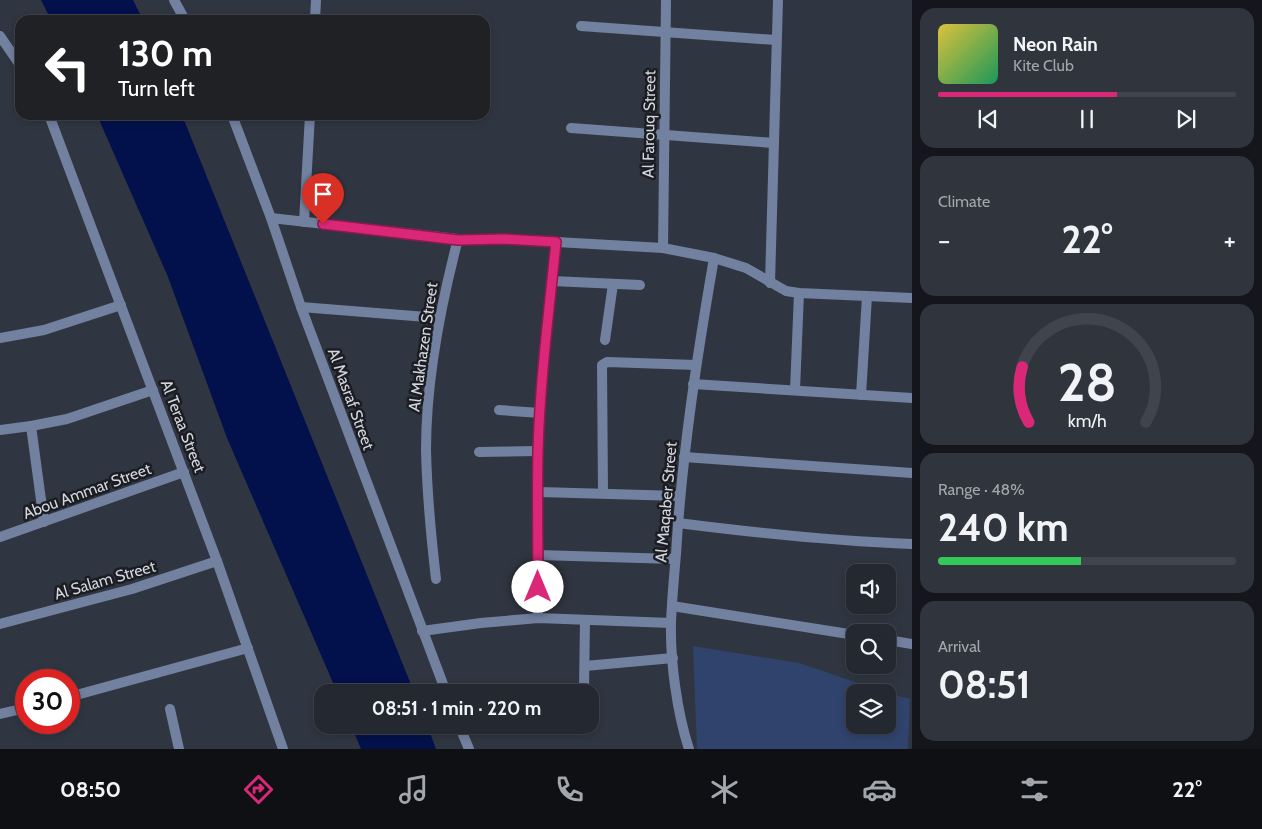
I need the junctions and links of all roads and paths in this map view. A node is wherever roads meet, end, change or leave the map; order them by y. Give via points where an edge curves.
1 (174, 0) edge
2 (316, 0) edge
3 (666, 0) edge
4 (778, 0) edge
5 (182, 15) edge
6 (315, 15) edge
7 (581, 26) dead end
8 (665, 32) junction
9 (0, 36) edge
10 (776, 40) junction
11 (15, 58) edge
12 (51, 120) edge
13 (234, 120) edge
14 (310, 120) edge
15 (571, 128) dead end
16 (664, 135) junction
17 (774, 143) junction
18 (271, 218) junction
19 (304, 222) junction
20 (458, 240) junction
21 (556, 242) junction
22 (663, 248) junction
23 (714, 258) junction
24 (552, 281) junction
25 (770, 283) junction
26 (613, 284) junction
27 (640, 285) dead end
28 (799, 294) junction
29 (867, 296) junction
30 (912, 298) edge
31 (121, 304) junction
32 (301, 307) junction
33 (439, 318) junction
34 (0, 338) edge
35 (605, 340) dead end
36 (696, 364) junction
37 (693, 384) junction
38 (153, 390) junction
39 (795, 390) junction
40 (861, 395) junction
41 (912, 398) edge
42 (499, 410) dead end
43 (540, 413) junction
44 (32, 426) junction
45 (0, 430) edge
46 (538, 450) junction
47 (479, 452) dead end
48 (684, 457) junction
49 (184, 472) junction
50 (912, 473) edge
51 (539, 492) junction
52 (603, 493) junction
53 (680, 496) junction
54 (44, 522) junction
55 (678, 523) junction
56 (0, 538) edge
57 (912, 544) edge
58 (538, 555) junction
59 (676, 559) junction
60 (218, 561) junction
61 (436, 579) dead end
62 (672, 606) junction
63 (538, 618) junction
64 (585, 620) junction
65 (671, 623) junction
66 (0, 624) edge
67 (422, 631) junction
68 (846, 634) edge
69 (896, 641) edge
70 (912, 644) edge
71 (248, 648) junction
72 (673, 658) junction
73 (585, 666) junction
74 (443, 684) edge
75 (584, 684) edge
76 (80, 694) edge
77 (170, 709) dead end
78 (15, 711) edge
79 (0, 714) edge
80 (463, 734) edge
81 (179, 749) edge
82 (283, 749) edge
83 (469, 749) edge
84 (689, 749) edge

1 - 5 street
2 - 6 street
3 - 8 street, Al Farouq Street
4 - 10 street
7 - 8 street
8 - 10 street
8 - 16 street, Al Farouq Street
9 - 11 street
10 - 17 street
12 - 31 street, Al Teraa Street
13 - 18 street, Al Masraf Street
14 - 19 street
15 - 16 street
16 - 17 street
16 - 22 street, Al Farouq Street
17 - 25 street
18 - 19 street
18 - 32 street, Al Masraf Street
19 - 20 street
20 - 21 street
20 - 33 street, Al Makhazen Street
21 - 22 street
21 - 24 street
22 - 23 street
23 - 25 street via 746,268
23 - 36 street, Al Maqaber Street
24 - 26 street
24 - 43 street
25 - 28 street
26 - 27 street
26 - 35 street
28 - 29 street
28 - 39 street
29 - 30 street
29 - 40 street
31 - 34 street via 44,330
31 - 38 street, Al Teraa Street
32 - 33 street
32 - 67 street, Al Masraf Street
33 - 61 street, Al Makhazen Street via 426,448 428,514
36 - 37 street, Al Maqaber Street
36 - 52 street via 607,362 602,365
37 - 39 street
37 - 48 street, Al Maqaber Street
38 - 44 street via 68,419
38 - 49 street, Al Teraa Street
39 - 40 street
40 - 41 street
42 - 43 street
43 - 46 street
44 - 45 street
44 - 54 street
46 - 47 street
46 - 51 street
48 - 50 street
48 - 53 street, Al Maqaber Street
49 - 54 street, Abou Ammar Street
49 - 60 street, Al Teraa Street
51 - 52 street
51 - 58 street
52 - 53 street
53 - 55 street, Al Maqaber Street
54 - 56 street, Abou Ammar Street
55 - 57 street via 768,534
55 - 59 street, Al Maqaber Street
58 - 59 street
58 - 63 street
59 - 62 street, Al Maqaber Street
60 - 66 street, Al Salam Street via 132,589
60 - 71 street, Al Teraa Street
62 - 65 street, Al Maqaber Street
62 - 68 street
63 - 64 street
63 - 67 street
64 - 65 street
64 - 73 street
65 - 72 street, Al Maqaber Street
67 - 74 street, Al Masraf Street
69 - 70 street
71 - 76 street
71 - 82 street, Al Teraa Street
72 - 73 street
72 - 84 street, Al Maqaber Street
73 - 75 street
77 - 81 street
78 - 79 street
80 - 83 street

